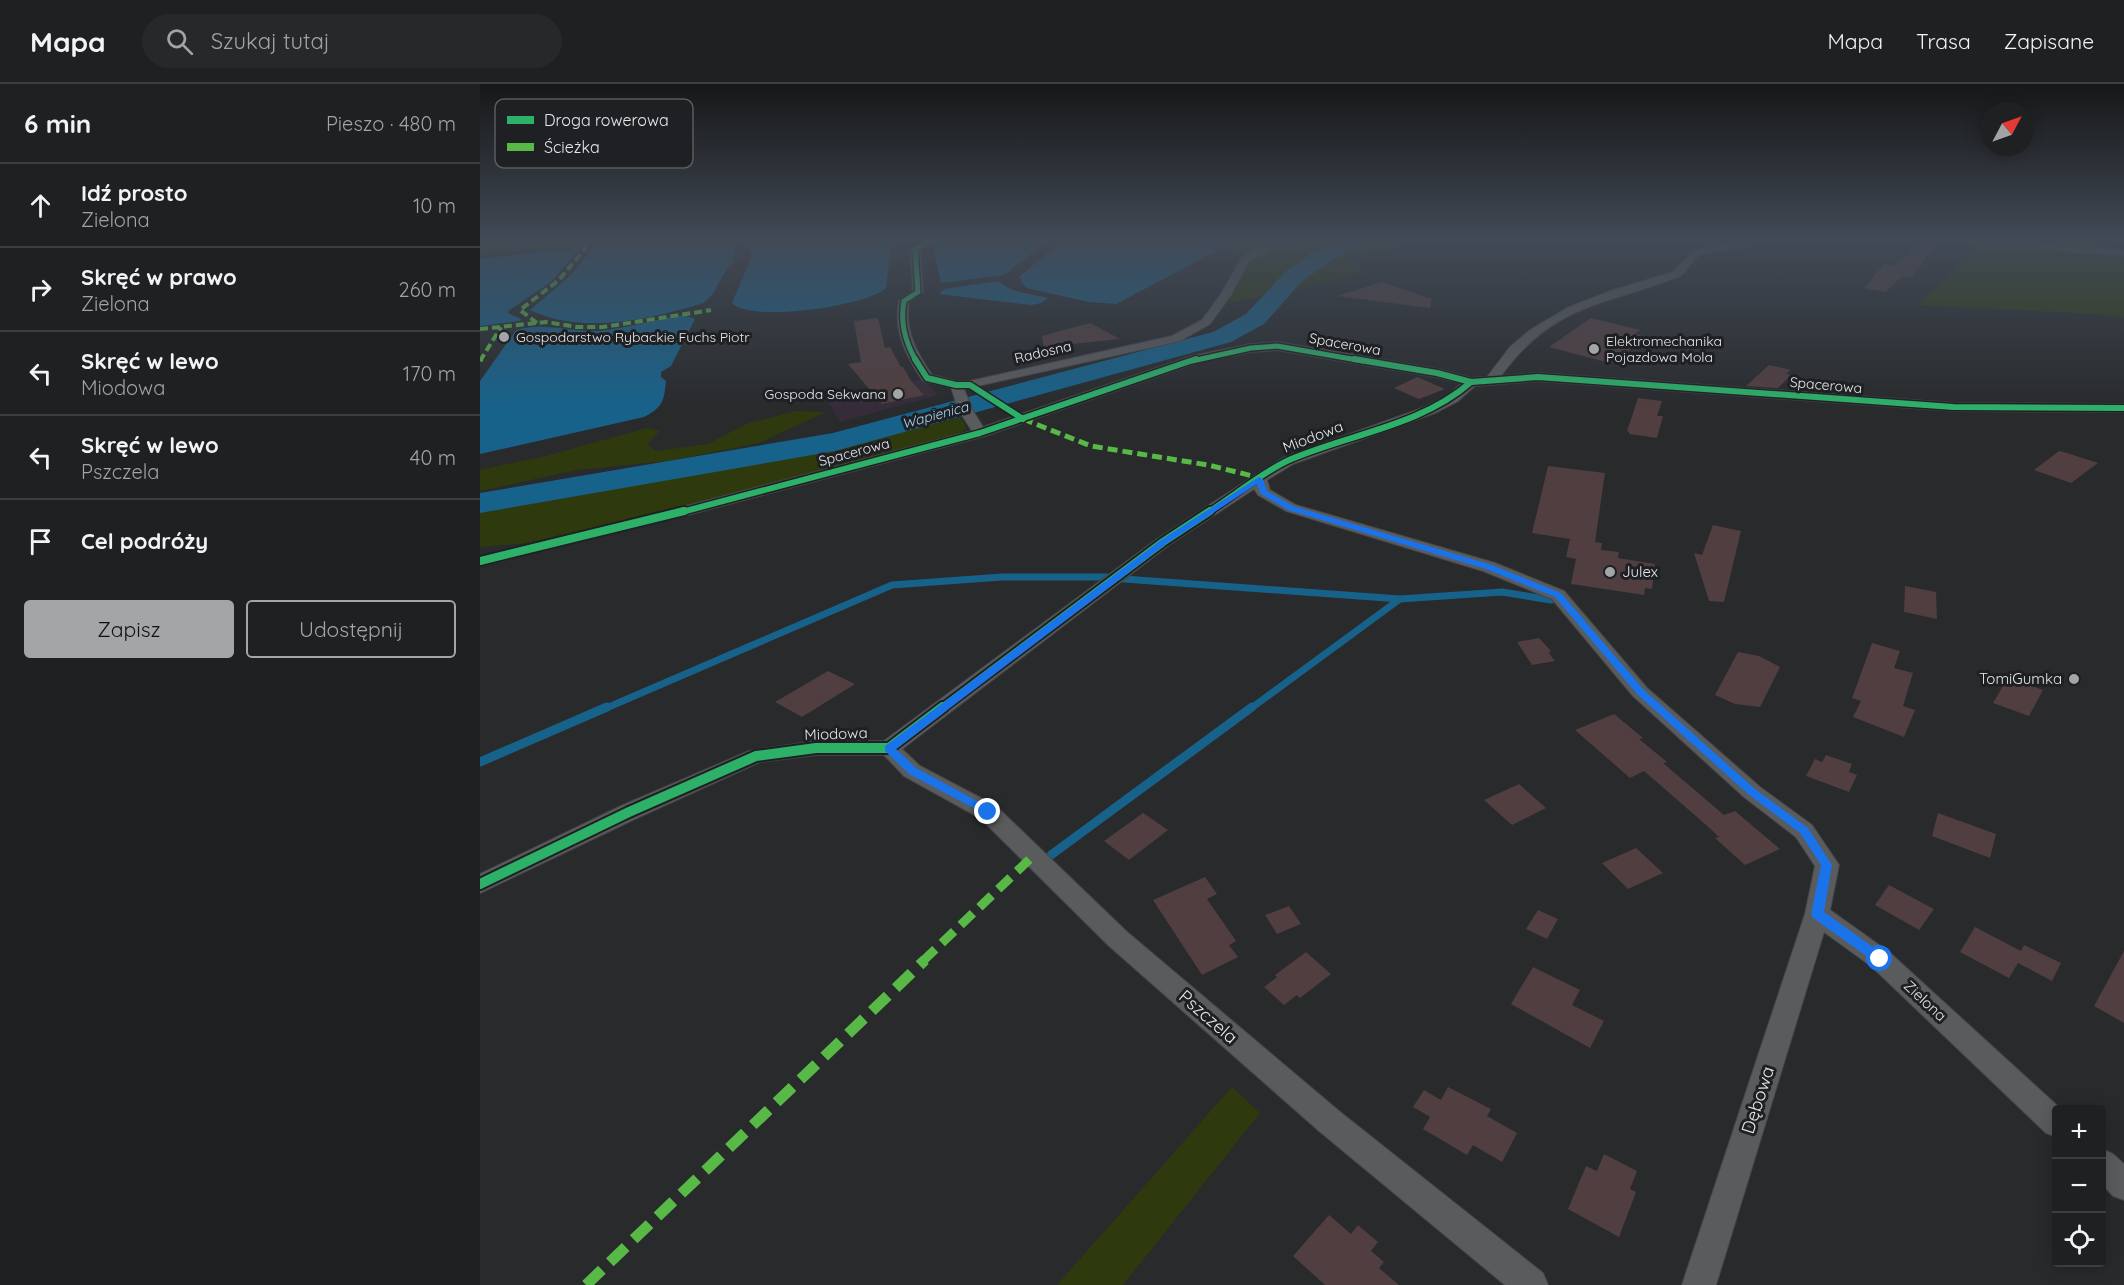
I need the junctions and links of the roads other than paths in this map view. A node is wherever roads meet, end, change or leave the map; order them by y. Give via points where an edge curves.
1 (910, 297) edge
2 (1225, 297) edge
3 (1603, 297) edge
4 (1492, 379) junction
5 (1471, 382) junction
6 (956, 386) junction
7 (2124, 408) edge
8 (980, 432) junction
9 (1259, 479) junction
10 (480, 561) edge
11 (889, 748) junction
12 (480, 884) edge
13 (1817, 914) junction
14 (2052, 1119) edge
15 (2106, 1168) edge
16 (2124, 1185) edge
17 (1531, 1285) edge
18 (1699, 1285) edge

1 - 6 street, Radosna via 904,301 902,310 907,346 927,378
2 - 6 street, Radosna via 1206,322 1176,339
3 - 4 street via 1553,320 1519,345
4 - 5 street, Spacerowa
4 - 7 street, Spacerowa via 1538,377 1953,406
5 - 8 street, Spacerowa via 1277,346 1251,348 1196,359
5 - 9 street, Miodowa via 1453,398 1430,410 1288,461
6 - 8 street
8 - 10 street, Spacerowa
9 - 11 street, Miodowa via 1163,542
9 - 13 street via 1263,492 1291,508 1489,567 1558,595 1640,692 1752,792 1804,831 1827,865
11 - 12 street, Miodowa via 816,748 756,756
11 - 17 street, Pszczela via 912,771 988,812 1116,938 1329,1121
13 - 14 street, Zielona via 1880,959
13 - 18 street, Dębowa
15 - 16 street

